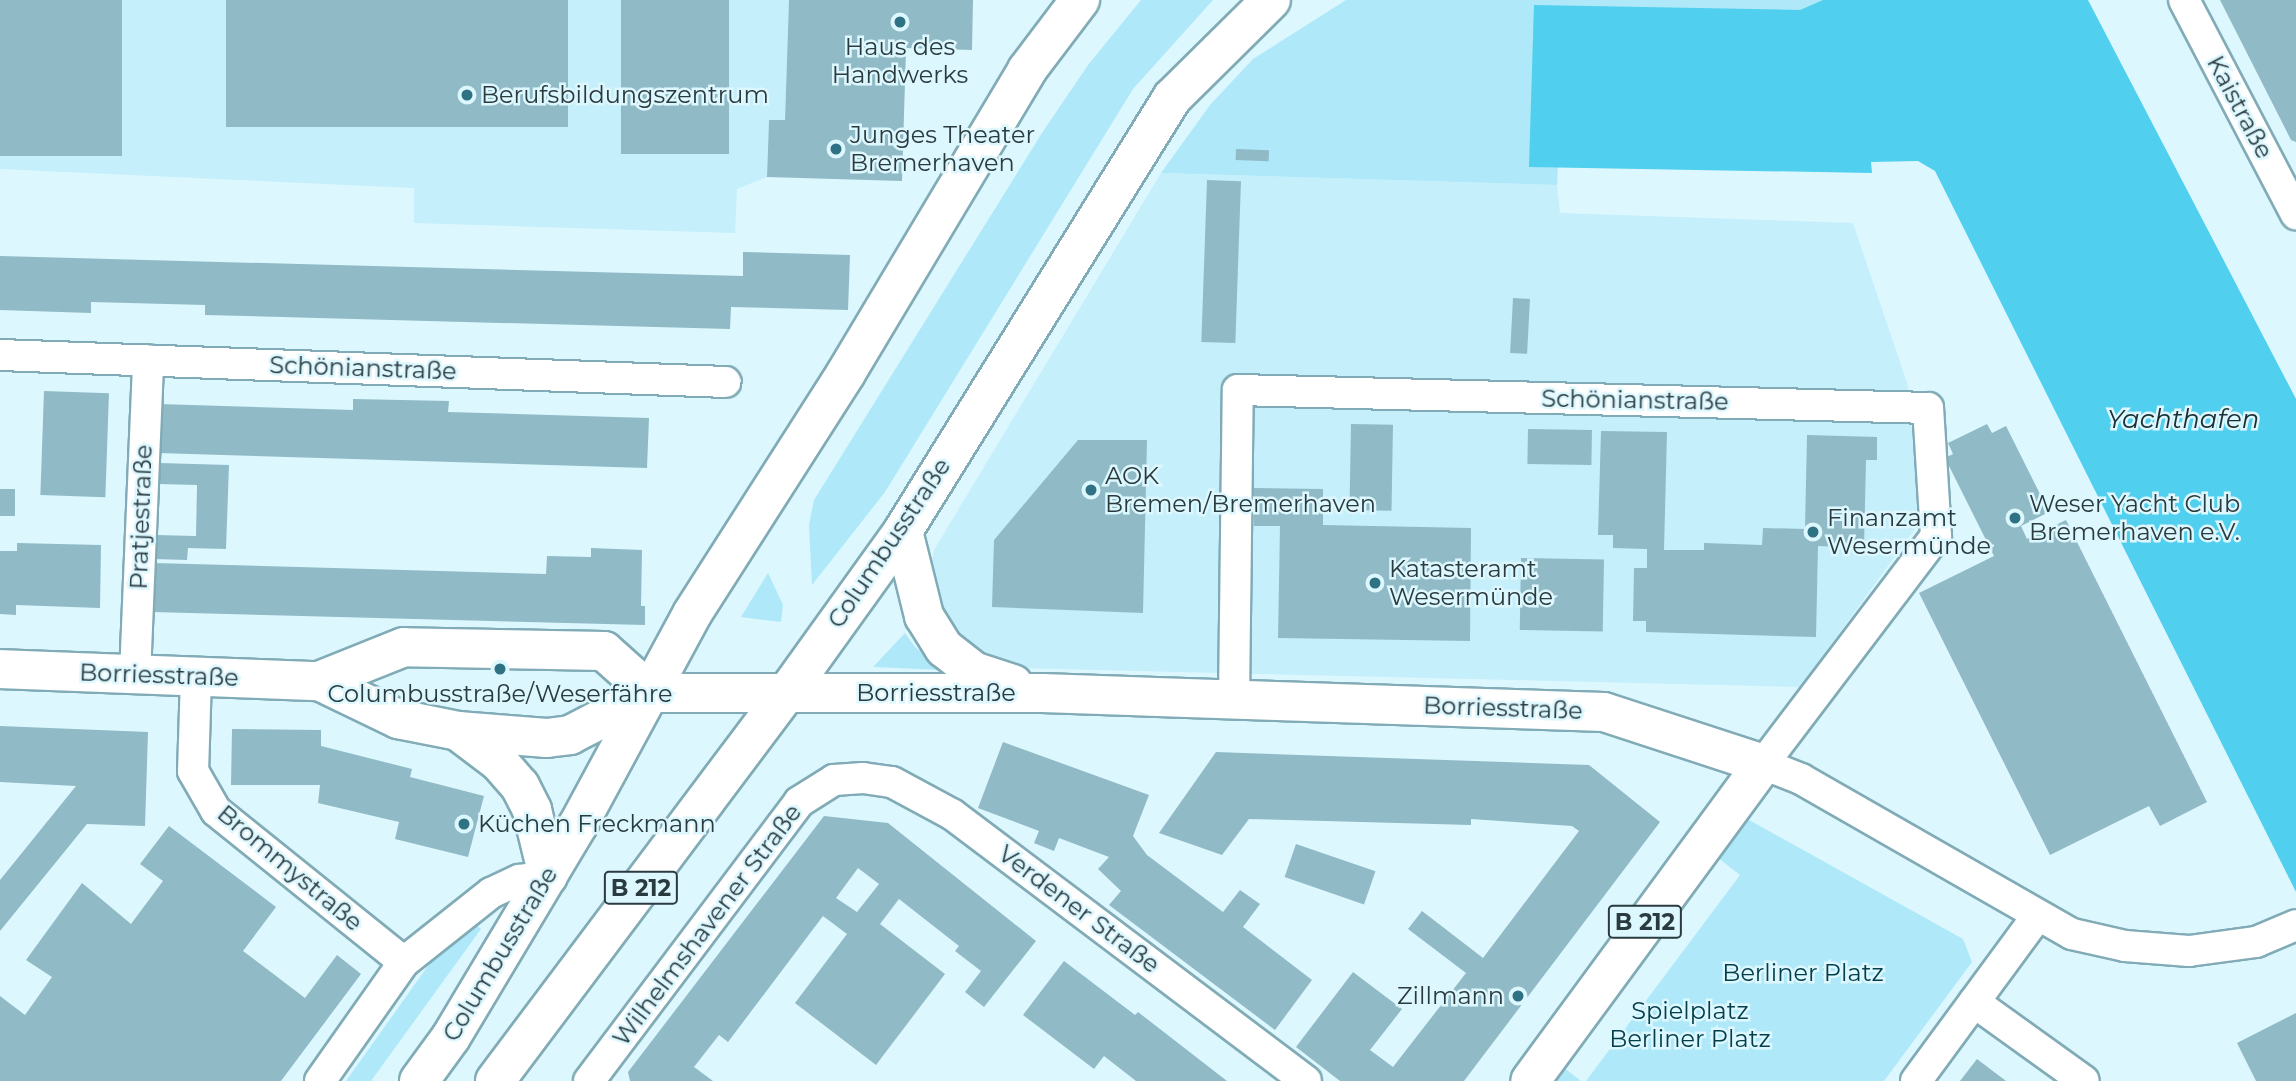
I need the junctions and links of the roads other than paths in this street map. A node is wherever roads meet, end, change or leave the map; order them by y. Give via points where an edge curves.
1 (1080, 0) edge
2 (1271, 0) edge
3 (2184, 0) edge
4 (2292, 195) edge
5 (0, 355) edge
6 (148, 360) junction
7 (725, 382) dead end
8 (903, 531) junction
9 (0, 669) edge
10 (135, 675) junction
11 (196, 677) junction
12 (319, 681) junction
13 (651, 693) junction
14 (1042, 693) junction
15 (786, 694) junction
16 (1234, 699) junction
17 (458, 731) junction
18 (1763, 764) junction
19 (834, 780) joint
20 (548, 876) junction
21 (2037, 916) junction
22 (2296, 925) edge
23 (404, 962) junction
24 (1974, 1002) junction
25 (320, 1081) edge
26 (419, 1081) edge
27 (495, 1081) edge
28 (589, 1081) edge
29 (1306, 1081) edge
30 (1530, 1081) edge
31 (1916, 1081) edge
32 (2084, 1081) edge

1 - 13 main road, Columbusstraße via 1027,70 846,373 692,614
2 - 8 main road, Columbusstraße via 1172,98
3 - 4 street, Kaistraße
5 - 6 street, Schönianstraße
6 - 7 street, Schönianstraße
6 - 10 street, Pratjestraße
8 - 14 main road via 924,616 944,648 973,671
8 - 15 main road, Columbusstraße
9 - 10 main road, Borriesstraße
10 - 11 main road, Borriesstraße
11 - 12 main road, Borriesstraße
11 - 23 street, Brommystraße via 193,771 216,811
12 - 13 main road, Borriesstraße via 404,647 604,652
12 - 17 main road, Borriesstraße via 398,719
13 - 15 main road, Borriesstraße
13 - 17 main road, Borriesstraße via 570,735 547,738
13 - 20 main road, Columbusstraße
14 - 15 main road, Borriesstraße
14 - 16 main road, Borriesstraße
15 - 27 main road, Columbusstraße / B 212
16 - 18 main road, Borriesstraße via 1604,712
16 - 18 street, Schönianstraße via 1238,390 1928,408 1936,536
17 - 20 main road, Borriesstraße via 499,762 520,786 532,810
18 - 21 street, Borriesstraße via 1801,779
18 - 30 main road, B 212
19 - 28 street, Wilhelmshavener Straße via 799,802
19 - 29 street, Verdener Straße via 892,782 953,815
20 - 23 street via 519,880 491,893
20 - 26 main road, Columbusstraße
21 - 22 street, Borriesstraße via 2072,934 2158,950 2189,951 2256,942
21 - 24 street
23 - 25 street
24 - 31 street
24 - 32 street

